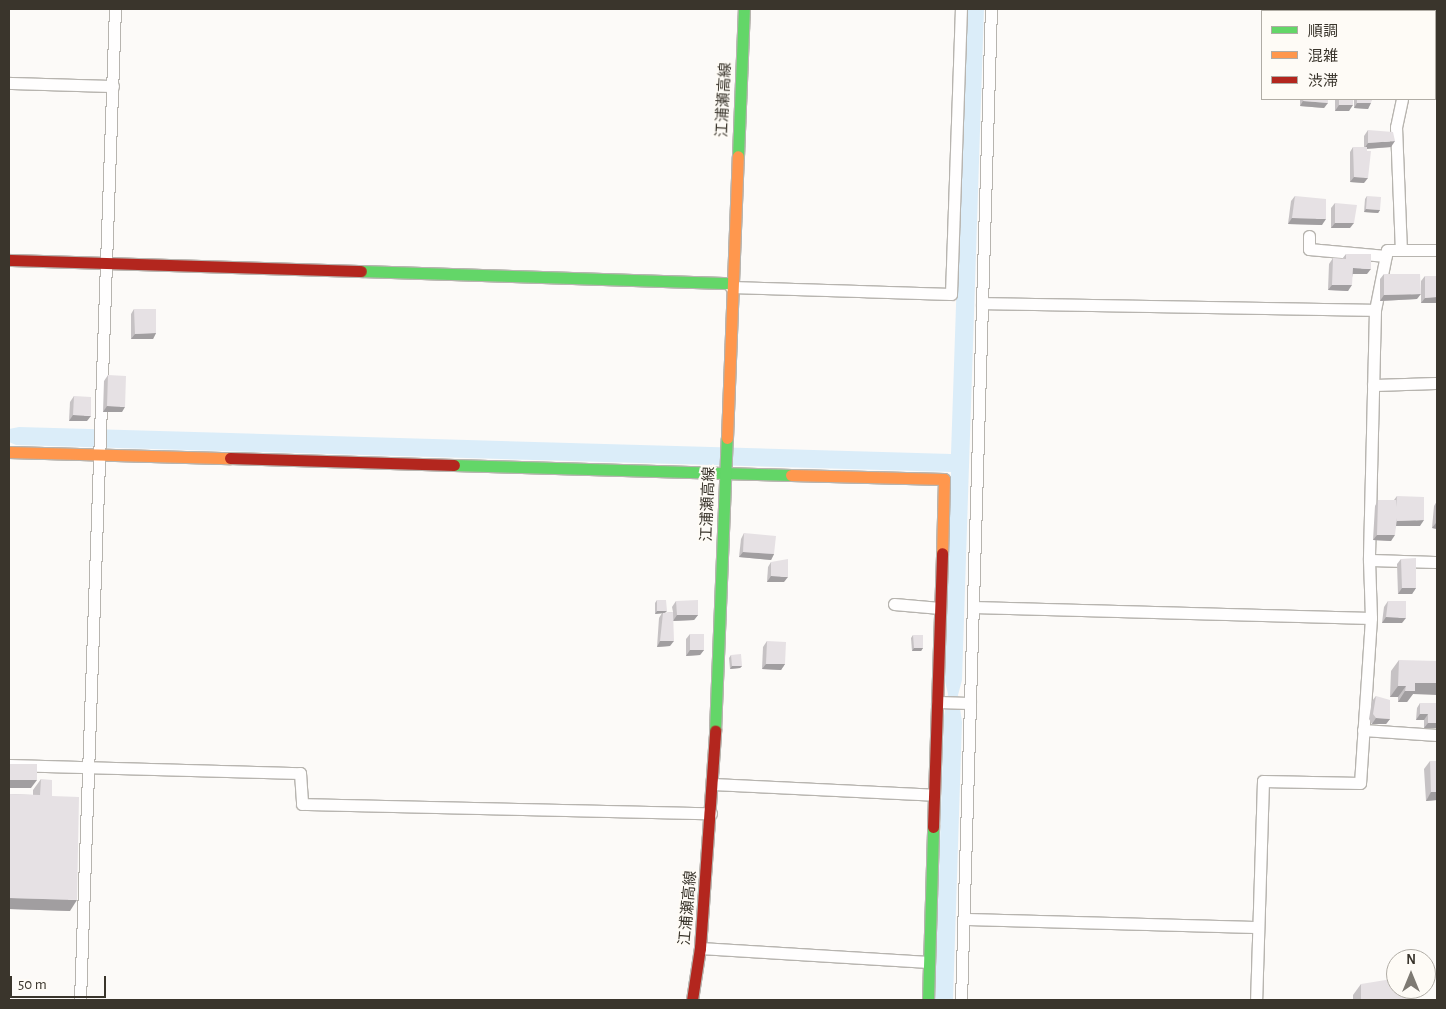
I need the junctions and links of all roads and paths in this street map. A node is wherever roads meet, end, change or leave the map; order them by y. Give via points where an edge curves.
1 (115, 9) edge
2 (744, 9) edge
3 (961, 9) edge
4 (991, 9) edge
5 (9, 82) edge
6 (113, 86) junction
7 (1402, 100) edge
8 (1310, 236) dead end
9 (1401, 250) junction
10 (1437, 250) edge
11 (1386, 256) junction
12 (9, 260) edge
13 (104, 263) junction
14 (731, 285) junction
15 (982, 303) junction
16 (1375, 310) junction
17 (1437, 383) edge
18 (1373, 385) junction
19 (9, 452) edge
20 (99, 452) junction
21 (724, 470) junction
22 (1369, 560) junction
23 (1437, 562) edge
24 (894, 604) dead end
25 (973, 607) junction
26 (940, 608) junction
27 (1371, 618) junction
28 (942, 703) junction
29 (964, 703) junction
30 (1363, 730) junction
31 (1437, 735) edge
32 (9, 765) edge
33 (88, 766) junction
34 (713, 784) junction
35 (934, 795) junction
36 (711, 813) junction
37 (964, 918) junction
38 (1258, 927) junction
39 (700, 948) junction
40 (929, 962) junction
41 (80, 1000) edge
42 (692, 1000) edge
43 (928, 1000) edge
44 (961, 1000) edge
45 (1256, 1000) edge

1 - 6 street
2 - 14 street, 江浦瀬高線
3 - 14 street via 952,294
4 - 15 street
5 - 6 street
6 - 13 street
7 - 9 street via 1396,127
8 - 11 street via 1309,249
9 - 10 street
9 - 11 street via 1387,250
11 - 16 street
12 - 13 street
13 - 14 street
13 - 20 street
14 - 21 street, 江浦瀬高線
15 - 16 street
15 - 25 street
16 - 18 street
17 - 18 street
18 - 22 street
19 - 20 street
20 - 21 street
20 - 33 street
21 - 26 street via 944,479
21 - 34 street, 江浦瀬高線
22 - 23 street
22 - 27 street
24 - 26 street
25 - 27 street
25 - 29 street
26 - 28 street
27 - 30 street
28 - 29 street
28 - 35 street
29 - 37 street
30 - 31 street
30 - 38 street via 1360,783 1263,781
32 - 33 street
33 - 36 street via 300,773 302,804
33 - 41 street
34 - 35 street
34 - 36 street, 江浦瀬高線
35 - 40 street
36 - 39 street, 江浦瀬高線
37 - 38 street
37 - 44 street
38 - 45 street
39 - 40 street
39 - 42 street, 江浦瀬高線
40 - 43 street

